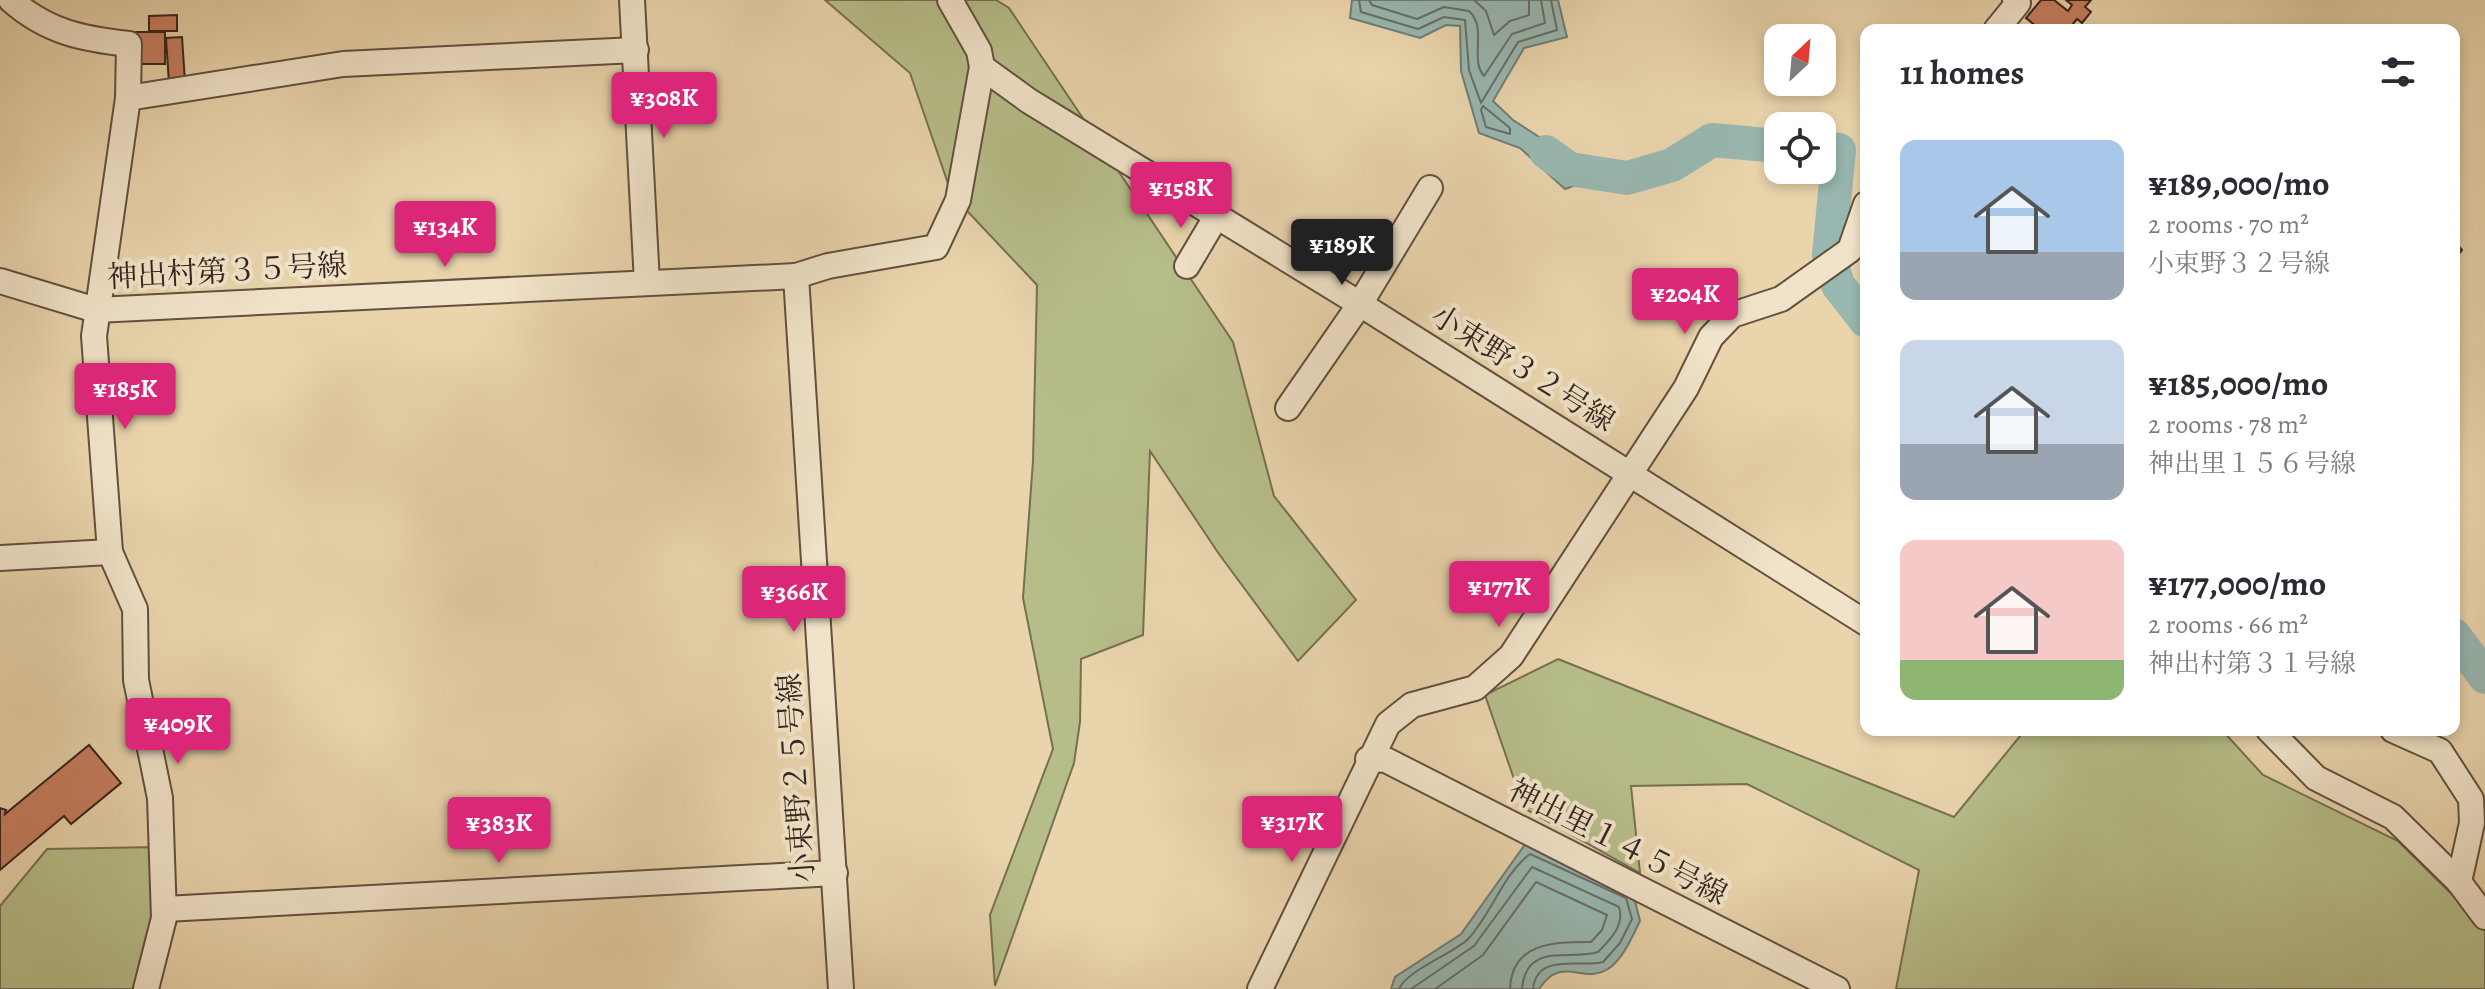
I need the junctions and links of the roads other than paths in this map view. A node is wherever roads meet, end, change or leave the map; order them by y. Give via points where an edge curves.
1 (11, 0) edge
2 (632, 0) edge
3 (950, 0) edge
4 (2015, 0) edge
5 (2001, 24) edge
6 (636, 50) junction
7 (982, 67) junction
8 (128, 98) junction
9 (1430, 188) dead end
10 (1216, 217) junction
11 (1860, 221) edge
12 (1187, 266) dead end
13 (796, 276) junction
14 (0, 281) edge
15 (647, 283) junction
16 (1360, 304) junction
17 (96, 310) junction
18 (1288, 408) dead end
19 (1629, 473) junction
20 (110, 552) junction
21 (0, 558) edge
22 (1860, 619) edge
23 (2275, 736) edge
24 (2406, 736) edge
25 (1368, 759) junction
26 (835, 873) junction
27 (2459, 882) junction
28 (165, 909) junction
29 (2485, 917) edge
30 (146, 989) edge
31 (841, 989) edge
32 (1260, 989) edge
33 (1837, 989) edge

1 - 8 street via 48,28 129,44
2 - 6 street
3 - 7 street via 979,51
4 - 5 street via 2018,3
6 - 8 street via 343,64
6 - 15 street
7 - 10 street, 小束野３２号線
7 - 13 street, 神出村第３５号線 via 958,200 936,247
8 - 17 street
9 - 16 street
10 - 12 street
10 - 16 street, 小束野３２号線
11 - 19 street via 1850,250 1781,299 1732,315 1711,337 1686,388
13 - 15 street, 神出村第３５号線
13 - 26 street, 小束野２５号線
14 - 17 street, 神出村第３５号線
15 - 17 street, 神出村第３５号線
16 - 18 street
16 - 19 street, 小束野３２号線
17 - 20 street
19 - 22 street, 小束野３２号線
19 - 25 street via 1511,656 1475,688 1412,705 1388,724
20 - 21 street
20 - 28 street via 135,609 136,680 160,798
23 - 27 street via 2316,778 2393,817
24 - 27 street via 2440,751 2471,799 2472,823
25 - 32 street
25 - 33 street, 神出里１４５号線 via 1386,760
26 - 28 street
26 - 31 street, 小束野２５号線
27 - 29 street
28 - 30 street

